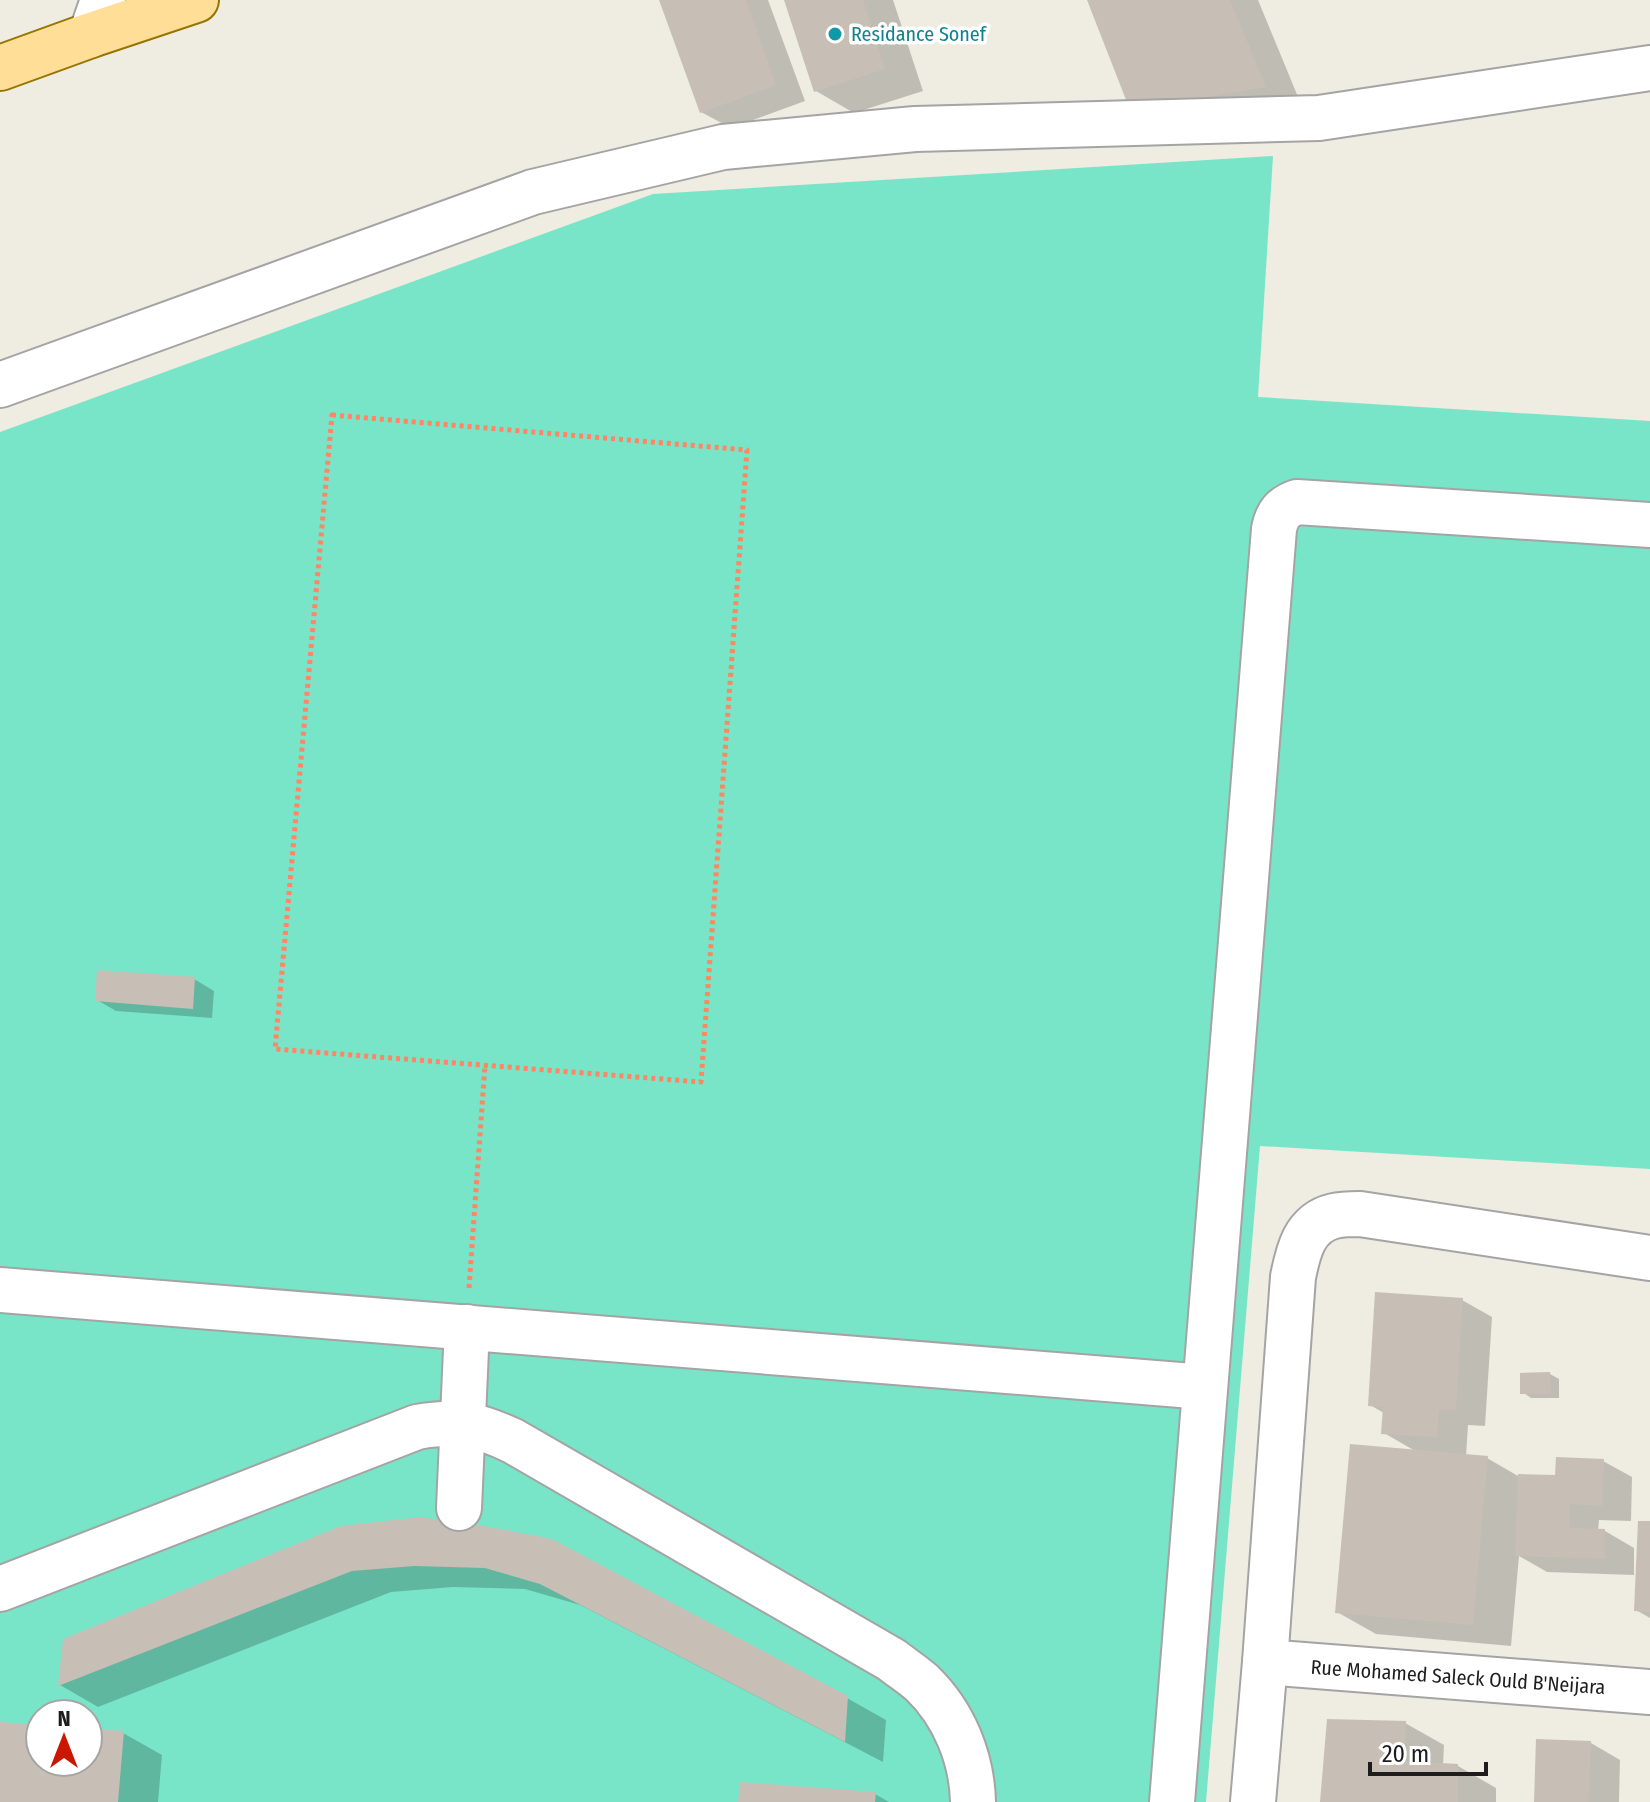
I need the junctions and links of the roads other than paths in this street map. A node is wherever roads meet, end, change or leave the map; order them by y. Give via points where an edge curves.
1 (196, 0) edge
2 (97, 17) edge
3 (0, 68) edge
4 (1650, 68) edge
5 (0, 385) edge
6 (1650, 525) edge
7 (1650, 1258) edge
8 (0, 1290) edge
9 (467, 1327) junction
10 (1205, 1387) junction
11 (462, 1424) junction
12 (459, 1508) dead end
13 (0, 1589) edge
14 (1265, 1662) junction
15 (1650, 1692) edge
16 (973, 1802) edge
17 (1172, 1802) edge
18 (1253, 1802) edge

1 - 2 main road
2 - 3 main road
4 - 5 street via 1319,118 915,129 723,147 533,192
6 - 10 street via 1297,502 1276,519
7 - 14 street via 1360,1214 1332,1216 1313,1227 1298,1249 1293,1277
8 - 9 street
9 - 10 street
9 - 11 street
10 - 17 street
11 - 12 street
11 - 13 street via 417,1427
11 - 16 street via 513,1441 902,1668 946,1711 963,1744
14 - 15 street, Rue Mohamed Saleck Ould B'Neijara
14 - 18 street

